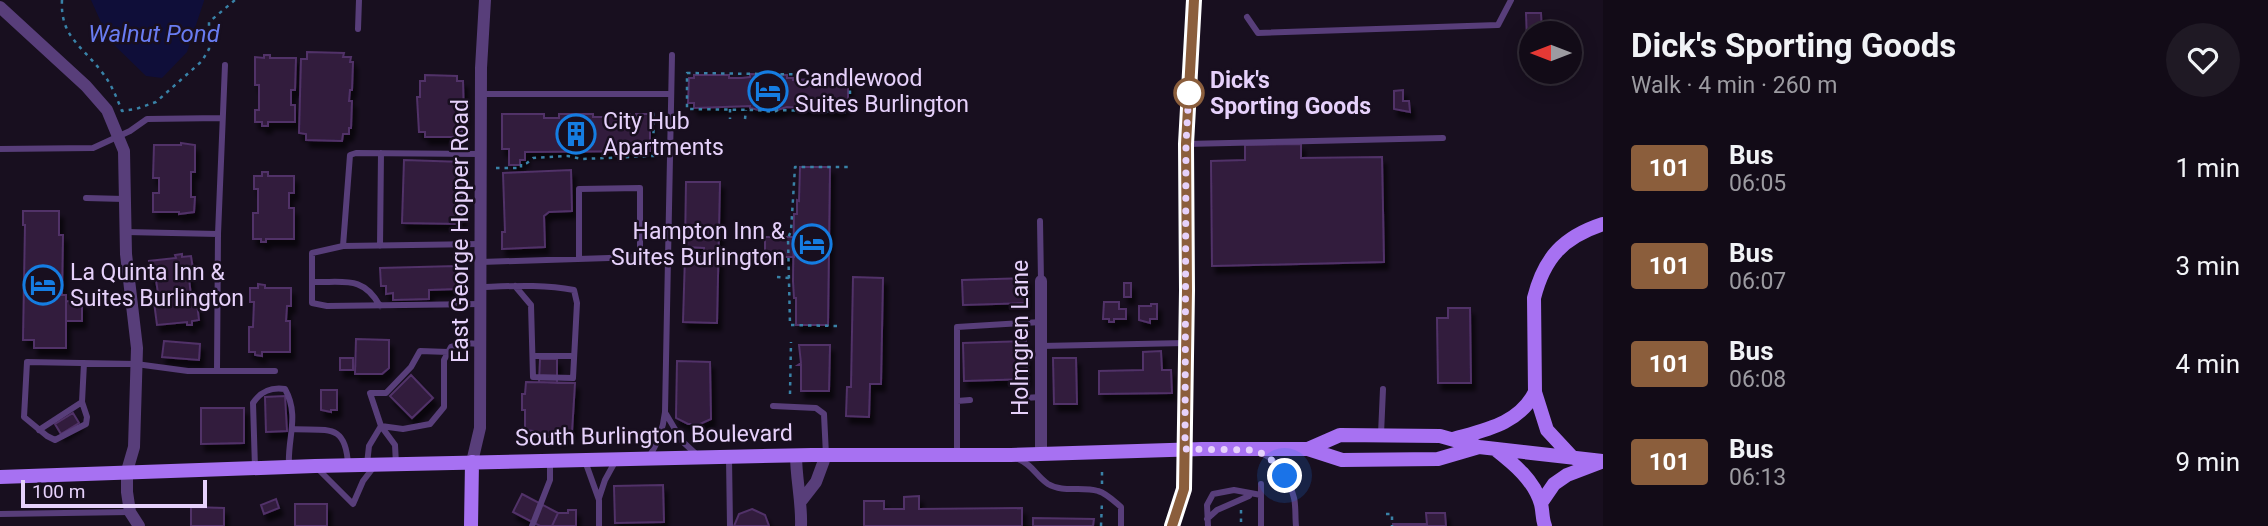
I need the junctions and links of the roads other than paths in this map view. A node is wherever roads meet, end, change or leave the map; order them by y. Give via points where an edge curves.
1 (359, 0) edge
2 (485, 0) edge
3 (1194, 0) edge
4 (1511, 0) edge
5 (0, 7) edge
6 (1247, 17) dead end
7 (358, 29) dead end
8 (672, 55) dead end
9 (225, 65) dead end
10 (481, 94) junction
11 (671, 94) junction
12 (222, 118) junction
13 (118, 135) junction
14 (1443, 138) dead end
15 (1186, 144) junction
16 (0, 149) edge
17 (381, 153) junction
18 (481, 154) junction
19 (86, 198) dead end
20 (126, 199) junction
21 (1040, 221) dead end
22 (1603, 224) edge
23 (126, 232) junction
24 (218, 234) junction
25 (481, 244) junction
26 (342, 246) junction
27 (380, 246) junction
28 (579, 259) junction
29 (481, 262) junction
30 (1041, 281) joint
31 (312, 282) junction
32 (481, 286) junction
33 (515, 286) junction
34 (481, 304) junction
35 (380, 306) junction
36 (1041, 322) junction
37 (1186, 342) junction
38 (480, 344) junction
39 (1041, 346) junction
40 (449, 352) junction
41 (533, 356) junction
42 (575, 356) junction
43 (83, 363) junction
44 (136, 364) junction
45 (217, 371) junction
46 (275, 371) dead end
47 (1383, 389) dead end
48 (1535, 392) junction
49 (1041, 397) junction
50 (1024, 398) dead end
51 (970, 400) dead end
52 (957, 401) junction
53 (82, 402) junction
54 (773, 406) dead end
55 (665, 412) junction
56 (381, 426) junction
57 (39, 429) junction
58 (292, 429) junction
59 (1381, 435) junction
60 (1451, 439) junction
61 (1479, 447) junction
62 (1494, 448) junction
63 (1185, 449) junction
64 (1308, 449) junction
65 (1252, 450) junction
66 (1041, 454) junction
67 (796, 455) junction
68 (826, 455) junction
69 (957, 455) junction
70 (1011, 455) junction
71 (700, 457) junction
72 (729, 457) junction
73 (648, 458) junction
74 (1573, 458) junction
75 (617, 459) junction
76 (550, 460) junction
77 (585, 460) junction
78 (1603, 461) edge
79 (472, 462) junction
80 (372, 464) junction
81 (396, 464) junction
82 (348, 465) junction
83 (289, 466) junction
84 (315, 466) junction
85 (255, 468) junction
86 (127, 471) junction
87 (0, 477) edge
88 (1261, 484) dead end
89 (1251, 495) junction
90 (1261, 495) junction
91 (599, 500) junction
92 (802, 500) junction
93 (1541, 503) junction
94 (130, 512) junction
95 (0, 514) edge
96 (1207, 522) edge
97 (139, 526) edge
98 (471, 526) edge
99 (532, 526) edge
100 (599, 526) edge
101 (730, 526) edge
102 (802, 526) edge
103 (1121, 526) edge
104 (1172, 526) edge
105 (1261, 526) edge
106 (1296, 526) edge
107 (1545, 526) edge

1 - 7 lane
2 - 10 street, East George Hopper Road
3 - 15 street
4 - 6 lane via 1498,25 1258,33
5 - 13 street via 86,86 107,110
8 - 11 lane
9 - 12 lane
10 - 11 lane
10 - 18 street, East George Hopper Road
11 - 55 lane
12 - 13 lane via 148,120
12 - 24 lane
13 - 16 lane via 93,148
13 - 20 street via 124,151
14 - 15 lane
15 - 37 street
17 - 18 lane
17 - 26 lane via 350,155
17 - 27 lane
18 - 25 street, East George Hopper Road
19 - 20 lane
20 - 23 street
21 - 30 lane, Holmgren Lane
22 - 48 main road via 1561,246 1549,258 1538,284 1534,298
23 - 24 lane
23 - 44 street
24 - 45 lane
25 - 27 lane
25 - 29 street, East George Hopper Road
26 - 27 lane
26 - 31 lane via 312,253
28 - 28 lane via 640,257 640,188 579,189
28 - 29 lane
29 - 32 street, East George Hopper Road
30 - 36 street, Holmgren Lane
31 - 35 lane via 360,284 372,291
31 - 35 lane via 312,303
32 - 33 lane
32 - 34 street, East George Hopper Road
33 - 41 lane via 531,305
33 - 42 lane via 575,290
34 - 35 lane
34 - 38 street, East George Hopper Road
36 - 39 street, Holmgren Lane
36 - 52 lane via 957,327
37 - 39 lane
37 - 63 street
38 - 40 lane via 465,343
38 - 79 street, East George Hopper Road via 480,428
39 - 49 street, Holmgren Lane
40 - 56 lane via 444,360 444,407 430,424 403,429
40 - 56 lane via 419,351 411,367 386,393 370,393
41 - 42 lane
41 - 42 lane via 533,377 573,378
43 - 44 lane
43 - 53 lane
43 - 57 lane via 27,362 24,417
44 - 45 lane
44 - 86 street via 134,447
45 - 46 lane
47 - 59 lane
48 - 60 main road via 1521,413
48 - 74 main road via 1547,430
49 - 50 lane
49 - 66 street, Holmgren Lane
51 - 52 lane
52 - 69 lane
53 - 57 lane
53 - 57 lane via 86,424 55,440
54 - 68 lane via 816,408 824,414
55 - 71 lane via 682,441
55 - 73 lane via 659,441
56 - 80 lane via 369,446
56 - 81 lane via 395,445
58 - 82 lane via 335,431 344,439
58 - 83 lane
58 - 85 lane via 292,403 285,390 272,388 258,396 252,415
59 - 60 main road, South Burlington Boulevard
59 - 64 main road, South Burlington Boulevard via 1340,435
60 - 61 main road, South Burlington Boulevard
61 - 62 main road, South Burlington Boulevard
61 - 64 main road, South Burlington Boulevard via 1438,459 1410,460 1342,460
62 - 74 main road, South Burlington Boulevard
62 - 93 main road via 1518,467
63 - 65 main road, South Burlington Boulevard
63 - 66 main road, South Burlington Boulevard
63 - 104 street via 1184,489
64 - 65 main road, South Burlington Boulevard
65 - 106 lane via 1267,455 1285,476 1294,499
66 - 70 main road, South Burlington Boulevard
67 - 68 main road, South Burlington Boulevard
67 - 72 main road, South Burlington Boulevard
67 - 92 street
68 - 69 main road, South Burlington Boulevard
68 - 92 street via 816,482
69 - 70 main road, South Burlington Boulevard
70 - 103 lane via 1030,464 1047,483 1101,492 1121,507
71 - 72 main road, South Burlington Boulevard
71 - 73 main road, South Burlington Boulevard
72 - 101 lane
73 - 75 main road, South Burlington Boulevard
74 - 78 main road, South Burlington Boulevard
75 - 77 main road, South Burlington Boulevard
75 - 91 lane
76 - 77 main road, South Burlington Boulevard
76 - 79 main road, South Burlington Boulevard
76 - 99 lane via 550,480
77 - 91 lane
78 - 93 main road via 1567,475
79 - 81 main road, South Burlington Boulevard
79 - 98 main road
80 - 81 main road, South Burlington Boulevard
80 - 82 main road, South Burlington Boulevard
80 - 84 lane via 353,504
82 - 84 main road, South Burlington Boulevard
83 - 84 main road, South Burlington Boulevard
83 - 85 main road, South Burlington Boulevard
85 - 86 main road, South Burlington Boulevard
86 - 87 main road, South Burlington Boulevard
86 - 94 street
88 - 90 lane
89 - 90 lane
89 - 96 lane via 1217,510
89 - 96 lane via 1234,491 1213,494 1207,505
90 - 105 lane
91 - 100 lane
92 - 102 street
93 - 107 main road
94 - 95 lane
94 - 97 street

